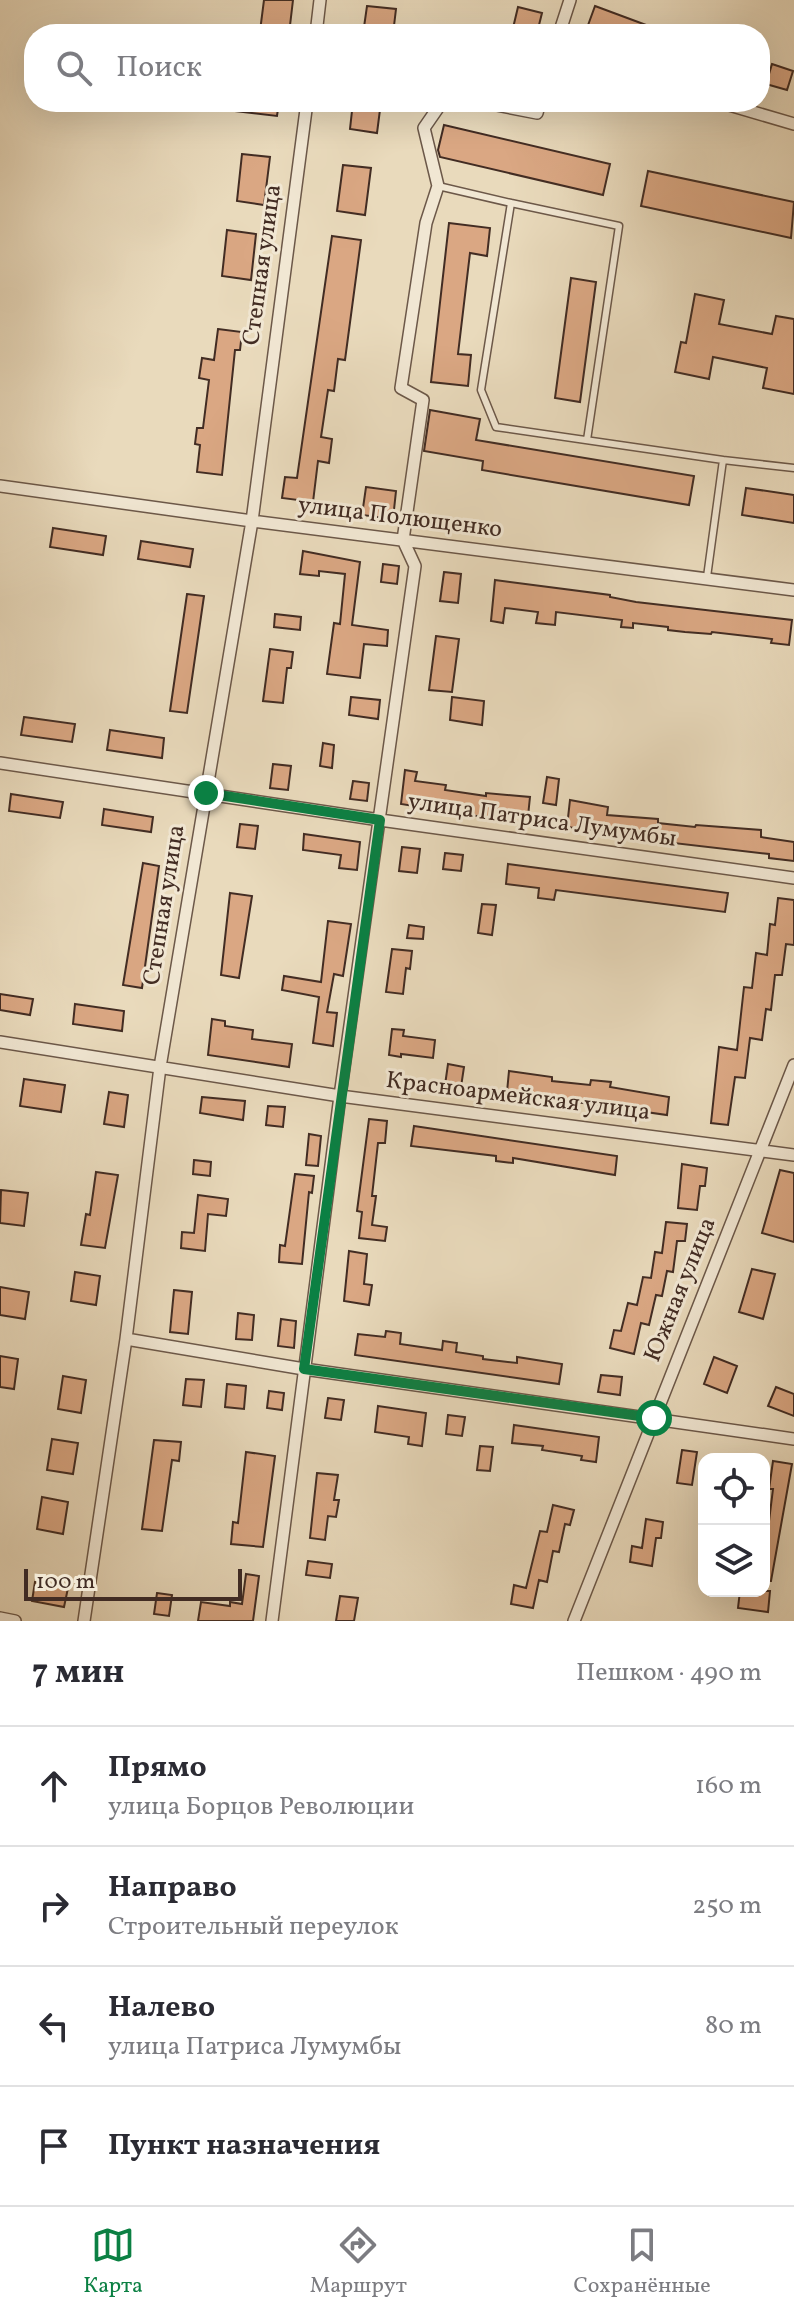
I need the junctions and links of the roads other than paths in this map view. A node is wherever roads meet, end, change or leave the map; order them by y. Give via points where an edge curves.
1 (320, 0) edge
2 (570, 0) edge
3 (317, 24) edge
4 (562, 24) edge
5 (306, 112) edge
6 (435, 112) edge
7 (753, 112) edge
8 (794, 124) edge
9 (438, 186) junction
10 (511, 203) junction
11 (587, 440) junction
12 (723, 460) junction
13 (794, 468) edge
14 (0, 486) edge
15 (252, 521) junction
16 (403, 540) junction
17 (707, 577) junction
18 (794, 590) edge
19 (0, 763) edge
20 (206, 793) junction
21 (380, 820) junction
22 (794, 878) edge
23 (0, 1042) edge
24 (794, 1065) edge
25 (160, 1067) junction
26 (340, 1096) junction
27 (760, 1150) junction
28 (794, 1155) edge
29 (126, 1339) junction
30 (304, 1369) junction
31 (654, 1418) junction
32 (794, 1439) edge
33 (0, 1618) edge
34 (15, 1621) edge
35 (84, 1621) edge
36 (272, 1621) edge
37 (574, 1621) edge

1 - 3 street
2 - 4 street
5 - 15 street, Степная улица
6 - 9 street via 424,128
7 - 8 street
9 - 10 lane
9 - 16 street via 426,223 401,388 423,400
10 - 11 lane via 481,390 496,427
10 - 11 lane via 619,226
11 - 12 lane
12 - 13 lane
12 - 17 lane
14 - 15 street, улица Полющенко
15 - 16 street, улица Полющенко
15 - 20 street, Степная улица
16 - 17 street, улица Полющенко
16 - 21 street via 415,566
17 - 18 street, улица Полющенко
19 - 20 street, улица Патриса Лумумбы
20 - 21 street, улица Патриса Лумумбы
20 - 25 street, Степная улица
21 - 22 street, улица Патриса Лумумбы
21 - 26 street
23 - 25 street, Красноармейская улица
24 - 27 street, Южная улица
25 - 26 street, Красноармейская улица
25 - 29 street, Степная улица
26 - 27 street, Красноармейская улица
26 - 30 street
27 - 28 street, Красноармейская улица
27 - 31 street, Южная улица
29 - 30 street
29 - 35 street, Степная улица
30 - 31 street
30 - 36 street
31 - 32 street
31 - 37 street, Южная улица
33 - 34 street

